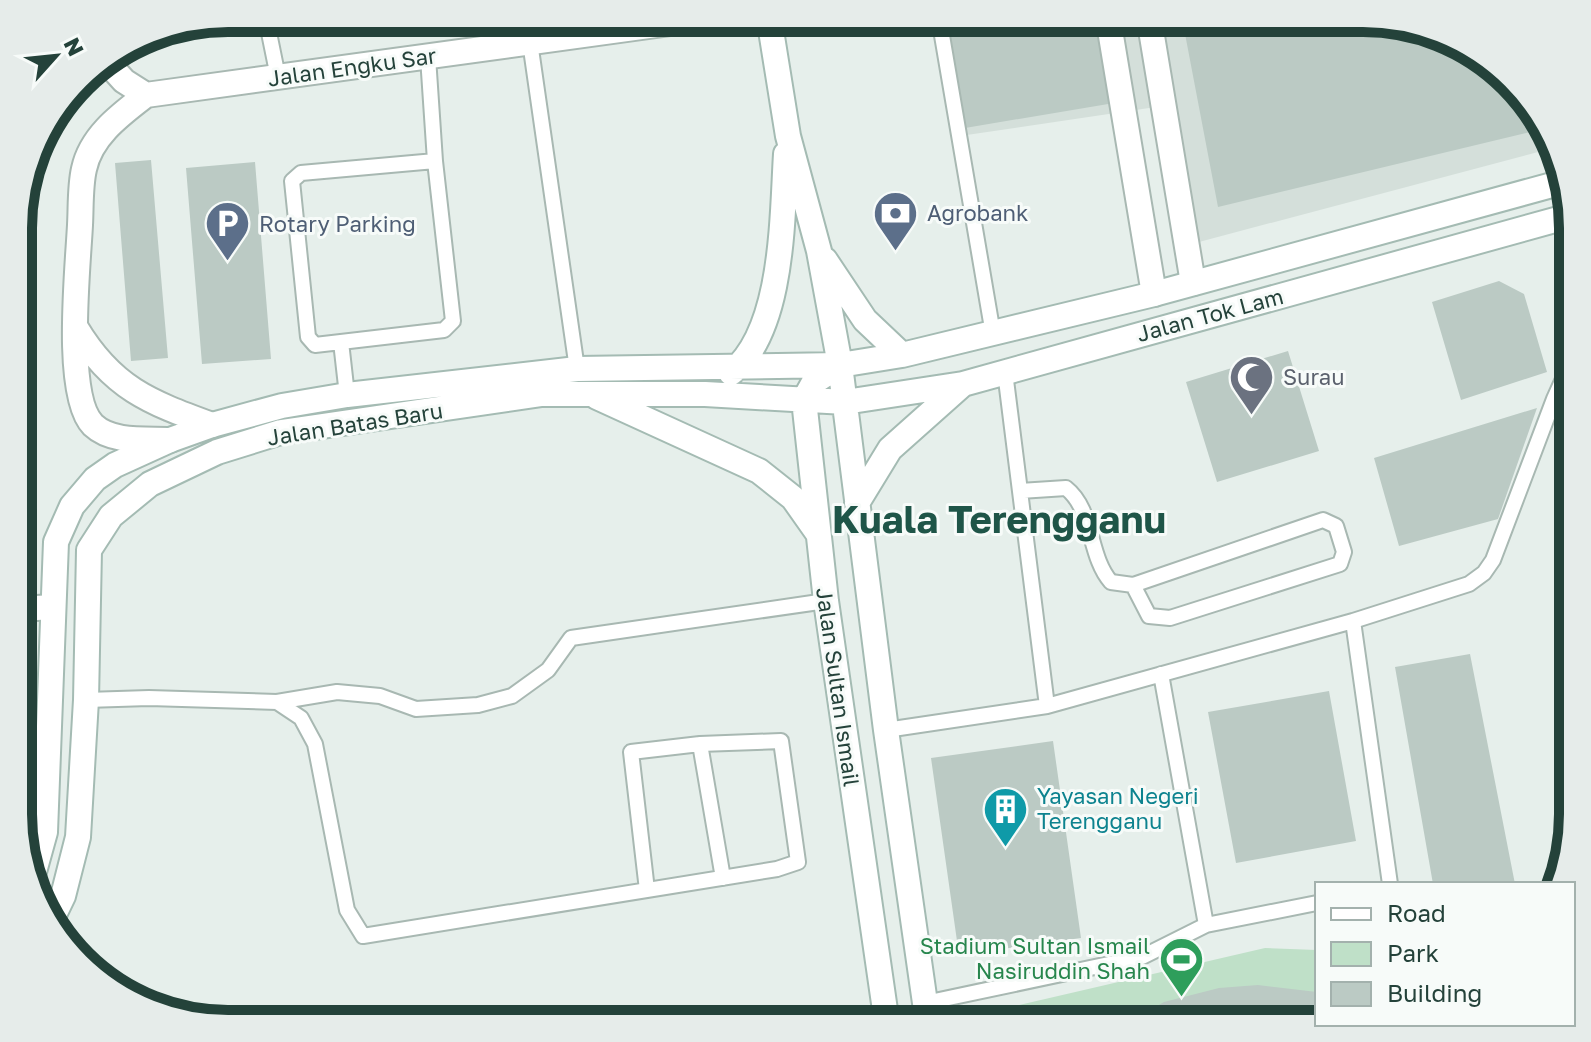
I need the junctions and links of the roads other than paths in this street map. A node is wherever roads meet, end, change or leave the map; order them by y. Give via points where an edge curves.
1 (269, 32) edge
2 (547, 32) edge
3 (771, 32) edge
4 (941, 32) edge
5 (1110, 32) edge
6 (1151, 32) edge
7 (530, 42) junction
8 (428, 57) junction
9 (114, 69) edge
10 (278, 77) junction
11 (146, 95) junction
12 (788, 136) junction
13 (435, 161) junction
14 (1554, 184) edge
15 (1559, 219) edge
16 (819, 251) junction
17 (1193, 283) junction
18 (1154, 294) junction
19 (75, 326) junction
20 (993, 334) junction
21 (341, 342) junction
22 (902, 355) junction
23 (840, 365) junction
24 (739, 367) junction
25 (577, 369) junction
26 (1005, 372) junction
27 (963, 384) junction
28 (1559, 388) edge
29 (590, 394) junction
30 (705, 394) junction
31 (347, 395) junction
32 (1554, 399) junction
33 (804, 400) junction
34 (845, 402) junction
35 (1559, 412) edge
36 (212, 425) junction
37 (170, 440) junction
38 (1020, 491) junction
39 (857, 503) junction
40 (818, 534) junction
41 (1133, 585) junction
42 (826, 601) junction
43 (53, 607) junction
44 (32, 608) edge
45 (1353, 621) junction
46 (1161, 674) junction
47 (86, 700) junction
48 (277, 702) junction
49 (1047, 706) junction
50 (886, 730) junction
51 (700, 744) junction
52 (38, 859) edge
53 (723, 878) junction
54 (1390, 882) edge
55 (647, 890) junction
56 (1315, 903) edge
57 (57, 909) edge
58 (1206, 925) junction
59 (885, 1010) edge
60 (927, 1010) edge
61 (939, 1010) edge

1 - 10 lane
2 - 7 main road, Jalan Engku Sar
3 - 12 main road, Jalan Sultan Ismail
4 - 20 lane
5 - 18 main road
6 - 17 main road
7 - 8 main road, Jalan Engku Sar
7 - 25 lane
8 - 10 main road, Jalan Engku Sar
8 - 13 lane
9 - 11 main road
10 - 11 main road, Jalan Engku Sar
11 - 19 main road via 97,140 84,169
12 - 16 main road, Jalan Sultan Ismail
12 - 24 main road via 769,306 756,342
13 - 21 lane via 453,321 444,330
13 - 21 lane via 301,173 292,181 308,337 315,345
14 - 17 main road, Jalan Tok Lam
15 - 26 main road, Jalan Tok Lam
16 - 22 main road via 865,320
16 - 23 main road, Jalan Sultan Ismail
17 - 18 main road, Jalan Tok Lam
18 - 20 main road, Jalan Tok Lam
19 - 36 main road via 94,358 120,381 158,405
19 - 37 main road via 78,382 91,423 106,434
20 - 22 main road, Jalan Tok Lam
21 - 31 lane
22 - 23 main road, Jalan Tok Lam
23 - 24 main road, Jalan Batas Baru
23 - 33 main road via 814,382
23 - 34 main road, Jalan Sultan Ismail
24 - 25 main road, Jalan Batas Baru
24 - 30 main road
25 - 31 main road, Jalan Batas Baru
26 - 27 main road, Jalan Tok Lam
26 - 38 lane
27 - 34 main road, Jalan Tok Lam
27 - 39 main road via 890,449
28 - 32 lane
29 - 30 main road, Jalan Batas Baru
29 - 40 main road via 759,471 793,498
29 - 47 main road, Jalan Batas Baru via 542,394 281,432 217,452 150,484 111,516 89,550
30 - 33 main road, Jalan Batas Baru
31 - 36 main road, Jalan Batas Baru
32 - 35 lane
32 - 45 lane via 1484,573 1469,584
33 - 34 main road, Jalan Batas Baru
33 - 40 main road, Jalan Sultan Ismail
34 - 39 main road, Jalan Sultan Ismail
36 - 37 main road, Jalan Batas Baru
37 - 43 main road, Jalan Batas Baru via 115,465 72,506 56,542
38 - 41 lane via 1066,488 1077,497 1102,571 1111,582
38 - 49 lane
39 - 50 main road, Jalan Sultan Ismail
40 - 42 main road, Jalan Sultan Ismail
41 - 41 lane via 1323,520 1336,526 1344,552 1340,564 1170,618 1149,616
42 - 48 lane via 571,638 548,670 512,696 478,705 416,709 380,696 337,692
42 - 59 main road, Jalan Sultan Ismail
43 - 44 main road
43 - 52 main road, Jalan Batas Baru via 45,832
45 - 46 lane
45 - 54 lane
46 - 49 lane
46 - 58 lane
47 - 48 lane
47 - 57 main road, Jalan Batas Baru via 78,837
48 - 55 lane via 301,718 315,744 347,910 363,936
49 - 50 lane
50 - 60 main road, Jalan Sultan Ismail
51 - 53 lane
51 - 53 lane via 781,741 798,862
51 - 55 lane via 631,752
53 - 55 lane
56 - 58 lane
58 - 61 lane via 1142,957

